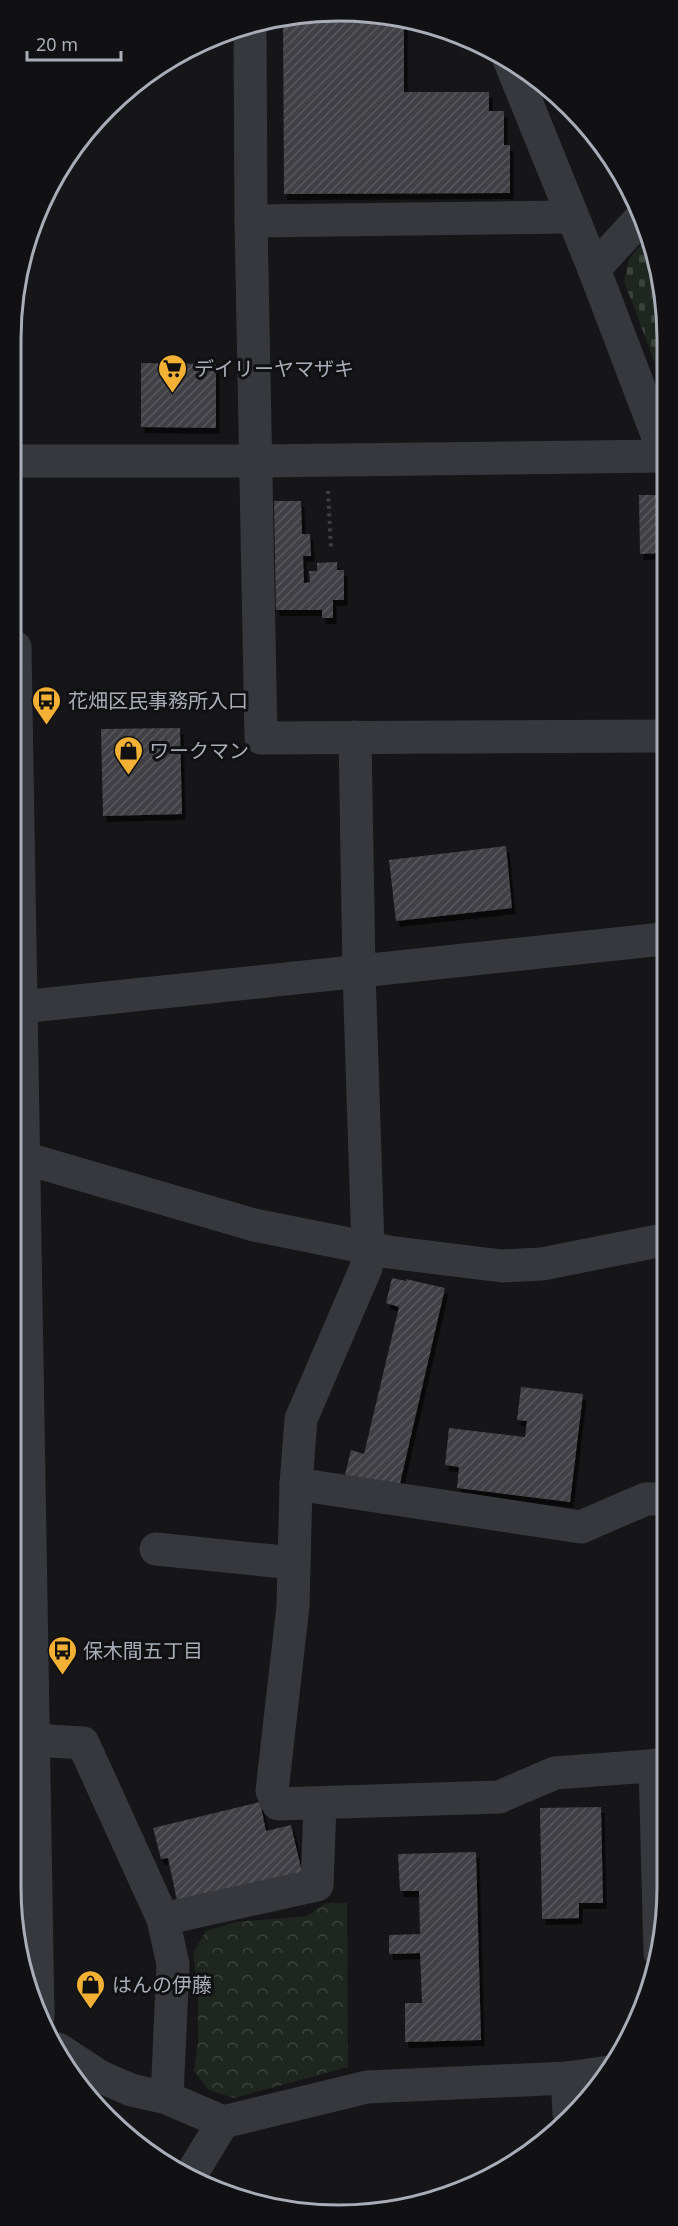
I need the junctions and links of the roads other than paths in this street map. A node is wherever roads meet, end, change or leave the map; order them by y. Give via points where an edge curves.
1 (250, 34) edge
2 (515, 74) edge
3 (572, 217) junction
4 (251, 221) junction
5 (635, 224) edge
6 (594, 269) junction
7 (657, 436) edge
8 (657, 455) edge
9 (21, 461) edge
10 (256, 461) junction
11 (657, 736) edge
12 (355, 737) junction
13 (657, 940) edge
14 (359, 971) junction
15 (21, 1007) edge
16 (21, 1139) edge
17 (657, 1241) edge
18 (368, 1248) junction
19 (21, 1456) edge
20 (296, 1484) junction
21 (657, 1499) edge
22 (156, 1549) dead end
23 (293, 1563) junction
24 (33, 1740) junction
25 (657, 1765) edge
26 (320, 1804) junction
27 (163, 1919) junction
28 (37, 1987) edge
29 (71, 2058) edge
30 (596, 2074) edge
31 (567, 2078) junction
32 (167, 2098) junction
33 (569, 2107) edge
34 (223, 2122) junction
35 (194, 2170) edge

1 - 4 street
2 - 3 street
3 - 4 street
3 - 6 street
4 - 10 street
5 - 6 street
6 - 7 street
8 - 10 street
9 - 10 street
10 - 12 street via 261,738
11 - 12 street
12 - 14 street
13 - 14 street
14 - 15 street
14 - 18 street
16 - 18 street via 254,1225
17 - 18 street via 542,1264 502,1266
18 - 20 street via 366,1269 301,1419
19 - 24 street
20 - 21 street via 581,1527 646,1499
20 - 23 street
22 - 23 street
23 - 26 street via 293,1605 272,1791 278,1804
24 - 27 street via 83,1743
24 - 28 street
25 - 26 street via 555,1773 500,1797
26 - 27 street via 316,1885
27 - 32 street via 172,1964
29 - 32 street via 131,2090
30 - 31 street
31 - 33 street
31 - 34 street via 367,2087
32 - 34 street
34 - 35 street

